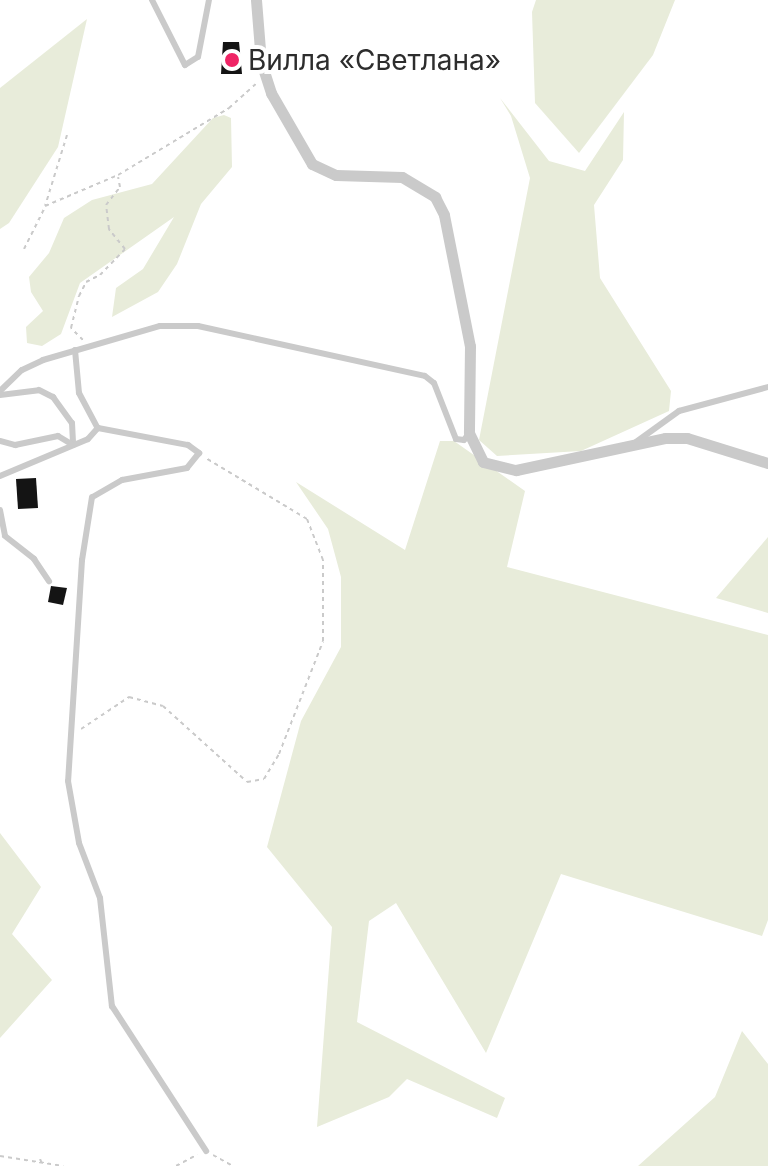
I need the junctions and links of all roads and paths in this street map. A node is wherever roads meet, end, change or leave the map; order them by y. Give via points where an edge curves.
1 (152, 0) edge
2 (209, 0) edge
3 (256, 0) edge
4 (266, 75) junction
5 (67, 135) dead end
6 (118, 175) junction
7 (45, 206) junction
8 (24, 249) dead end
9 (88, 346) junction
10 (75, 350) junction
11 (768, 387) edge
12 (0, 393) edge
13 (98, 428) junction
14 (469, 433) junction
15 (0, 441) edge
16 (73, 445) junction
17 (630, 446) junction
18 (199, 453) junction
19 (768, 463) edge
20 (0, 476) edge
21 (0, 510) edge
22 (49, 581) dead end
23 (74, 735) junction
24 (206, 1151) dead end
25 (0, 1156) edge
26 (39, 1158) junction
27 (43, 1166) edge
28 (63, 1166) edge

1 - 2 lane via 185,65 198,57
3 - 4 street
4 - 6 path via 229,108
4 - 14 street via 297,146 321,171 402,177 435,197 444,215 470,346
5 - 7 path
6 - 7 path
6 - 9 path via 120,187 106,205 109,229 125,249 86,282 71,328
7 - 8 path
9 - 10 lane
9 - 14 lane via 160,326 198,326 425,376 438,391 456,439 464,440
10 - 12 lane via 22,370
10 - 13 lane via 79,393
11 - 17 lane via 679,411
12 - 16 lane via 39,390 53,397 72,423
13 - 16 lane
13 - 18 lane via 188,445
14 - 17 street via 475,454 504,470 560,464
15 - 16 lane via 15,445 58,436
16 - 20 lane
17 - 19 street via 687,438
18 - 23 lane via 187,468 122,480 92,497 82,560
18 - 23 path via 307,519 323,560 326,616 305,696 264,779 247,782 163,706 129,697 97,714
21 - 22 lane via 5,536 34,559
23 - 24 lane via 68,781 79,843 100,898 112,1006
25 - 26 path
26 - 27 path
26 - 28 path

